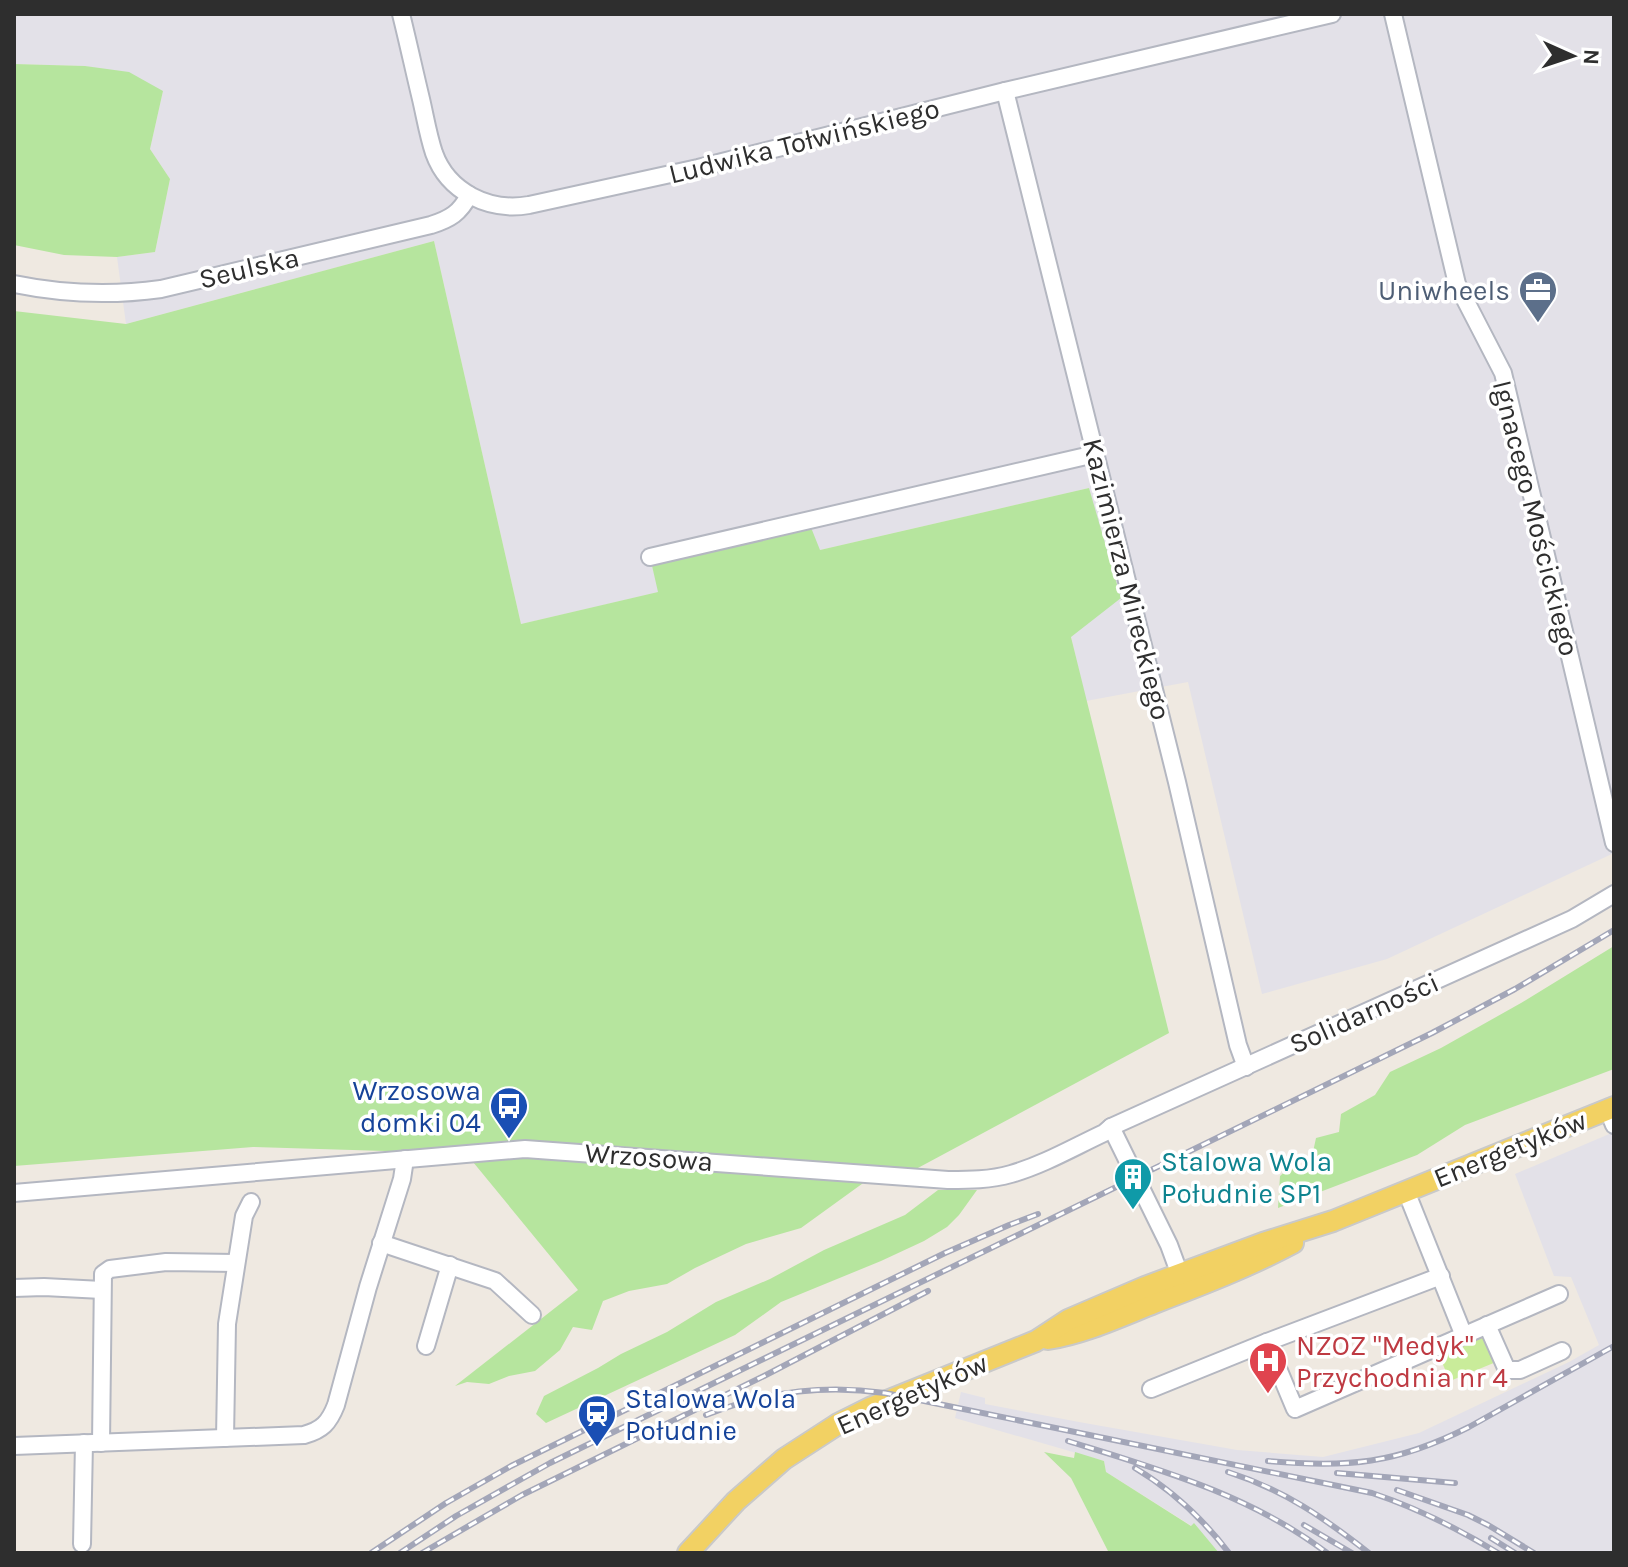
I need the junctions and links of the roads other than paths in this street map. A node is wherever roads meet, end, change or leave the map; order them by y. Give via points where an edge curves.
1 (401, 14) edge
2 (1332, 14) edge
3 (1393, 14) edge
4 (1005, 91) junction
5 (469, 195) junction
6 (14, 284) edge
7 (1095, 454) junction
8 (650, 557) dead end
9 (1614, 843) edge
10 (1614, 894) edge
11 (1246, 1067) junction
12 (1612, 1114) edge
13 (1111, 1127) junction
14 (405, 1159) junction
15 (1406, 1191) junction
16 (14, 1193) edge
17 (251, 1202) dead end
18 (1333, 1221) junction
19 (381, 1243) junction
20 (236, 1263) junction
21 (450, 1265) junction
22 (1180, 1275) junction
23 (1441, 1276) junction
24 (1219, 1278) junction
25 (14, 1288) edge
26 (102, 1290) junction
27 (1559, 1294) dead end
28 (1141, 1309) junction
29 (532, 1315) dead end
30 (1487, 1325) junction
31 (1464, 1336) junction
32 (1036, 1341) junction
33 (1267, 1342) junction
34 (426, 1346) dead end
35 (1562, 1351) dead end
36 (1151, 1389) dead end
37 (225, 1438) junction
38 (84, 1443) junction
39 (101, 1443) junction
40 (14, 1446) edge
41 (82, 1544) dead end
42 (696, 1549) edge

1 - 5 street, Ludwika Tołwińskiego via 434,153 447,175
2 - 4 street, Ludwika Tołwińskiego
3 - 9 street, Ignacego Mościckiego via 1457,284 1503,373
4 - 5 street, Ludwika Tołwińskiego via 529,205 500,206
4 - 7 street, Kazimierza Mireckiego
5 - 6 street, Seulska via 455,215 431,225 161,289 95,294
7 - 8 street
7 - 11 street, Kazimierza Mireckiego
10 - 11 street, Solidarności via 1572,919
11 - 13 street, Solidarności
12 - 15 main road, Energetyków
13 - 14 street, Wrzosowa via 1027,1169 974,1180 541,1149
13 - 22 street
14 - 16 street, Wrzosowa
14 - 19 street
15 - 18 main road, Energetyków
15 - 23 street, Energetyków
17 - 20 street
18 - 22 main road, Energetyków
18 - 24 main road, Energetyków
19 - 21 street
19 - 37 street via 328,1422 304,1435
20 - 26 street via 166,1262 110,1269 103,1274
20 - 37 street via 227,1324
21 - 29 street via 495,1281
21 - 34 street
22 - 24 street
22 - 28 street
22 - 32 main road, Energetyków via 1068,1320
23 - 31 street, Energetyków
23 - 33 street
24 - 28 main road, Energetyków
25 - 26 street
26 - 39 street
27 - 30 street
28 - 32 main road, Energetyków via 1081,1332
30 - 31 street
30 - 35 street via 1507,1370 1520,1370
31 - 33 street via 1295,1409
32 - 42 main road, Energetyków via 838,1424 784,1459 736,1501
33 - 36 street
37 - 39 street
38 - 39 street
38 - 40 street
38 - 41 street

